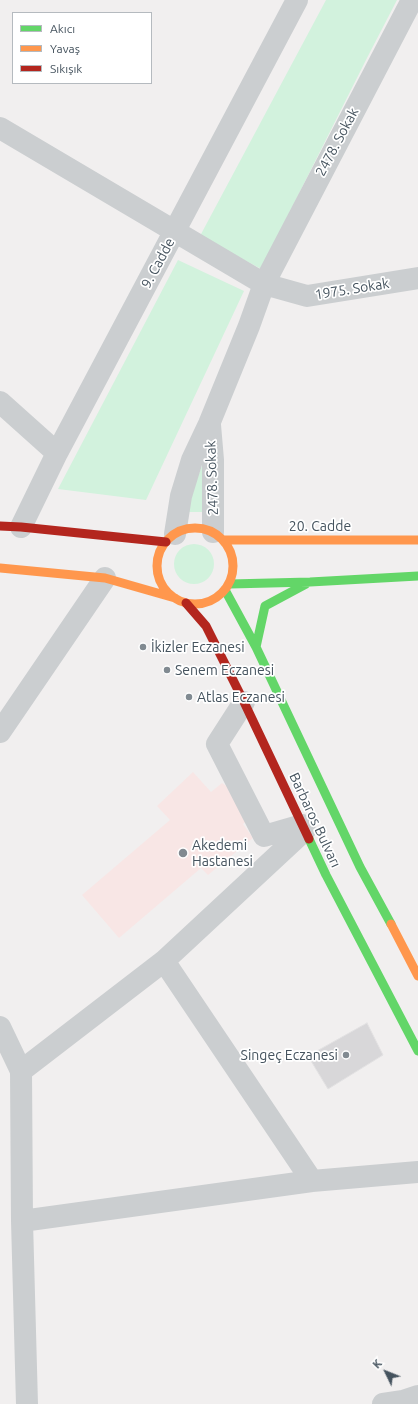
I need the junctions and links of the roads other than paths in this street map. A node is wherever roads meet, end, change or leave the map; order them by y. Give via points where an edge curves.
1 (297, 0) edge
2 (412, 0) edge
3 (0, 128) edge
4 (175, 232) junction
5 (418, 278) edge
6 (264, 284) junction
7 (0, 402) edge
8 (209, 424) junction
9 (57, 453) junction
10 (10, 526) edge
11 (218, 536) junction
12 (171, 538) junction
13 (418, 540) edge
14 (0, 568) edge
15 (418, 576) edge
16 (105, 578) junction
17 (310, 582) junction
18 (227, 587) junction
19 (175, 598) junction
20 (186, 603) junction
21 (256, 648) junction
22 (244, 702) junction
23 (0, 732) edge
24 (303, 827) junction
25 (164, 961) junction
26 (418, 976) edge
27 (0, 1027) edge
28 (418, 1051) edge
29 (21, 1071) junction
30 (418, 1172) edge
31 (312, 1181) junction
32 (22, 1221) junction
33 (418, 1396) edge
34 (27, 1404) edge
35 (383, 1404) edge

1 - 4 street, 9. Cadde
2 - 6 street, 2478. Sokak
3 - 4 street
4 - 6 street
4 - 9 street, 9. Cadde
5 - 6 street, 1975. Sokak via 307,296
6 - 8 street, 2478. Sokak
7 - 9 street
8 - 11 street, 2478. Sokak
8 - 12 street, 2478. Sokak via 192,460
9 - 10 street, 9. Cadde
10 - 12 street
11 - 12 street via 200,528 188,529
11 - 13 street, 20. Cadde
11 - 18 street via 229,550 234,567
12 - 19 street via 159,553 157,566 159,578 165,589
14 - 16 street
15 - 17 street
16 - 19 street
16 - 23 street
17 - 18 street
17 - 21 street via 265,606
18 - 20 street via 210,601
18 - 21 street, Barbaros Bulvarı
19 - 20 street
20 - 22 street, Barbaros Bulvarı via 206,626
21 - 26 street, Barbaros Bulvarı via 360,867
22 - 24 street, Barbaros Bulvarı
22 - 24 street via 217,744 264,836
24 - 25 street
24 - 28 street, Barbaros Bulvarı
25 - 29 street
25 - 31 street
27 - 29 street
29 - 32 street
30 - 31 street
31 - 32 street
32 - 34 street
33 - 35 street

